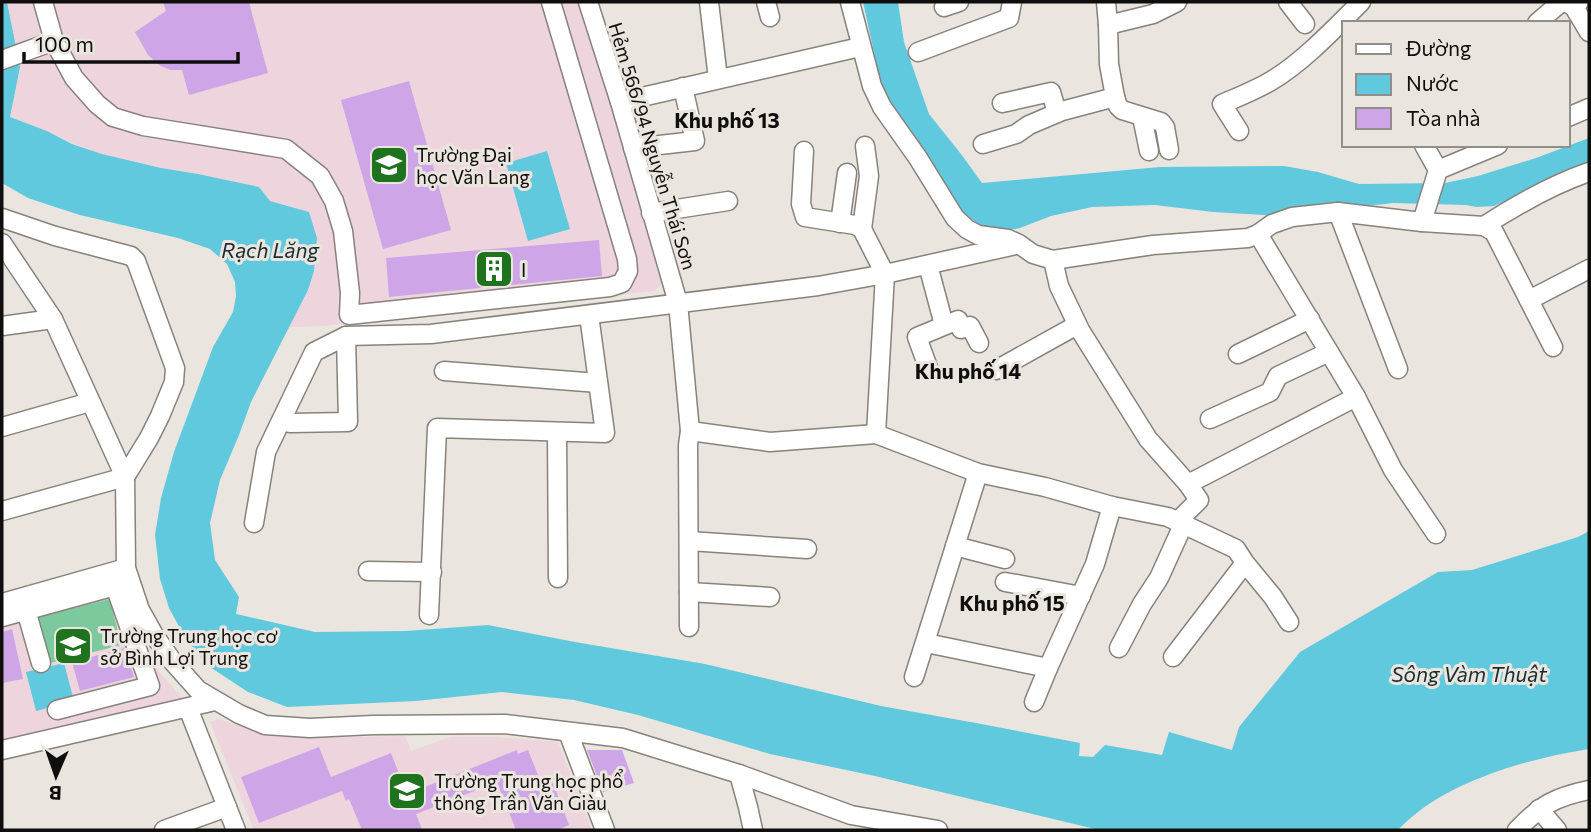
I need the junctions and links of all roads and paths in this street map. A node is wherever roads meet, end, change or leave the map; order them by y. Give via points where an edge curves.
1 (43, 2) edge
2 (551, 2) edge
3 (588, 2) edge
4 (709, 2) edge
5 (850, 2) edge
6 (1012, 2) edge
7 (1106, 2) edge
8 (1177, 2) edge
9 (1288, 2) edge
10 (1361, 2) edge
11 (1577, 4) edge
12 (1347, 21) edge
13 (1540, 21) edge
14 (1305, 24) dead end
15 (1108, 25) junction
16 (1341, 30) edge
17 (1589, 32) edge
18 (54, 41) junction
19 (860, 47) junction
20 (918, 52) dead end
21 (2, 60) edge
22 (718, 79) junction
23 (683, 87) junction
24 (1115, 97) junction
25 (620, 102) junction
26 (1002, 103) dead end
27 (1589, 108) edge
28 (1057, 113) junction
29 (1570, 116) edge
30 (1142, 117) junction
31 (1239, 131) dead end
32 (983, 144) dead end
33 (865, 146) dead end
34 (1425, 147) edge
35 (1493, 147) edge
36 (633, 148) junction
37 (1169, 149) dead end
38 (804, 151) dead end
39 (1149, 151) dead end
40 (1438, 170) junction
41 (1589, 172) edge
42 (847, 173) dead end
43 (728, 201) dead end
44 (651, 212) junction
45 (1338, 212) junction
46 (2, 218) edge
47 (1422, 222) junction
48 (840, 223) junction
49 (1484, 226) junction
50 (862, 229) junction
51 (1258, 234) junction
52 (2, 243) edge
53 (1019, 244) junction
54 (1053, 260) junction
55 (928, 265) junction
56 (1589, 269) edge
57 (886, 274) junction
58 (1529, 300) junction
59 (678, 303) junction
60 (589, 315) junction
61 (53, 319) junction
62 (1310, 319) junction
63 (944, 325) junction
64 (1077, 325) junction
65 (2, 326) edge
66 (346, 336) junction
67 (979, 343) dead end
68 (1553, 347) dead end
69 (1329, 352) junction
70 (1238, 354) dead end
71 (1398, 369) dead end
72 (929, 370) dead end
73 (996, 370) dead end
74 (444, 371) dead end
75 (598, 383) junction
76 (1356, 397) junction
77 (90, 402) junction
78 (1210, 419) dead end
79 (290, 423) dead end
80 (2, 427) edge
81 (690, 431) junction
82 (557, 432) junction
83 (876, 434) junction
84 (978, 473) junction
85 (125, 477) junction
86 (1188, 484) junction
87 (1112, 506) junction
88 (2, 511) edge
89 (254, 523) dead end
90 (1180, 523) junction
91 (1436, 534) dead end
92 (689, 541) junction
93 (955, 546) junction
94 (807, 548) dead end
95 (1005, 559) dead end
96 (1245, 563) junction
97 (126, 568) junction
98 (368, 571) dead end
99 (432, 572) junction
100 (558, 579) dead end
101 (1005, 582) dead end
102 (689, 592) junction
103 (1081, 596) junction
104 (770, 597) dead end
105 (2, 603) edge
106 (26, 610) junction
107 (429, 615) dead end
108 (2, 617) edge
109 (1289, 622) dead end
110 (689, 627) dead end
111 (926, 643) junction
112 (1119, 648) dead end
113 (1172, 657) dead end
114 (41, 663) dead end
115 (1048, 668) junction
116 (914, 677) dead end
117 (215, 701) junction
118 (1034, 702) dead end
119 (188, 708) junction
120 (57, 710) dead end
121 (568, 732) junction
122 (2, 750) edge
123 (739, 774) junction
124 (1589, 790) edge
125 (227, 807) junction
126 (1538, 809) junction
127 (164, 830) edge
128 (236, 830) edge
129 (605, 830) edge
130 (753, 830) edge
131 (938, 830) edge
132 (1517, 830) edge
133 (1557, 830) edge

1 - 18 street
2 - 18 street via 627,259 622,283 349,315 343,230 320,176 286,149 113,117 74,78
3 - 25 street, Hẻm 566/94 Nguyễn Thái Sơn
4 - 22 street
5 - 19 street
6 - 20 street via 1009,18
7 - 15 street
8 - 15 street via 1153,14
9 - 14 street
10 - 12 street
11 - 13 street via 1559,4
11 - 17 street
15 - 24 street
16 - 31 street via 1271,82 1222,104
18 - 21 street
19 - 22 street
19 - 53 street via 882,107 955,218 978,234
22 - 23 street
23 - 25 street
23 - 36 street via 695,141
24 - 28 street
24 - 30 street via 1122,110
25 - 36 street, Hẻm 566/94 Nguyễn Thái Sơn
26 - 28 street via 1051,92
27 - 29 street
28 - 32 street via 1016,134
30 - 37 street via 1166,127
30 - 39 street
33 - 50 street via 869,176
34 - 40 street
35 - 40 street
36 - 44 street, Hẻm 566/94 Nguyễn Thái Sơn
38 - 48 street via 801,204 805,217
40 - 47 street
41 - 49 street via 1516,205
42 - 48 street
43 - 44 street
44 - 59 street, Hẻm 566/94 Nguyễn Thái Sơn
45 - 47 street
45 - 51 street via 1292,218
45 - 71 street
46 - 85 street via 136,261 176,374 155,427
47 - 49 street
48 - 50 street
49 - 58 street via 1494,232
50 - 57 street
51 - 54 street via 1231,241 1153,245
51 - 62 street
52 - 61 street
53 - 54 street via 1032,254
53 - 55 street
54 - 64 street
55 - 57 street
55 - 63 street
56 - 58 street
57 - 59 street
57 - 83 street
58 - 68 street
59 - 60 street
59 - 81 street, Hẻm 566/94 Nguyễn Thái Sơn
60 - 66 street via 432,334
60 - 75 street
61 - 65 street
61 - 77 street
62 - 69 street
62 - 70 street
63 - 67 street via 958,320 961,329 970,326
63 - 72 street via 917,337
64 - 73 street
64 - 86 street via 1148,439
66 - 79 street via 348,422
66 - 89 street via 314,352 266,452
69 - 76 street
69 - 78 street via 1278,376 1270,392
74 - 75 street
75 - 82 street via 605,433
76 - 86 street
76 - 91 street via 1393,470
77 - 80 street
77 - 85 street
81 - 83 street via 770,442
81 - 92 street, Hẻm 566/94 Nguyễn Thái Sơn
82 - 99 street via 437,428
82 - 100 street
83 - 84 street
84 - 87 street
84 - 93 street
85 - 88 street
85 - 97 street
86 - 90 street via 1199,500
87 - 90 street
87 - 103 street
90 - 96 street via 1236,549
90 - 112 street via 1158,578
92 - 94 street
92 - 102 street, Hẻm 566/94 Nguyễn Thái Sơn
93 - 95 street
93 - 111 street
96 - 109 street
96 - 113 street
97 - 105 street
97 - 117 street via 154,635 198,690
98 - 99 street
99 - 107 street
101 - 103 street
102 - 104 street
102 - 110 street, Hẻm 566/94 Nguyễn Thái Sơn
103 - 115 street
106 - 108 street
106 - 114 street
106 - 120 street via 115,586 150,686
111 - 115 street
111 - 116 street
115 - 118 street
117 - 119 street
117 - 121 street via 265,725 288,728 505,724
119 - 122 street
119 - 125 street
121 - 123 street via 623,738
121 - 129 street
123 - 130 street
123 - 131 street via 850,814
124 - 126 street via 1568,794
125 - 127 street
125 - 128 street
126 - 132 street
126 - 133 street

